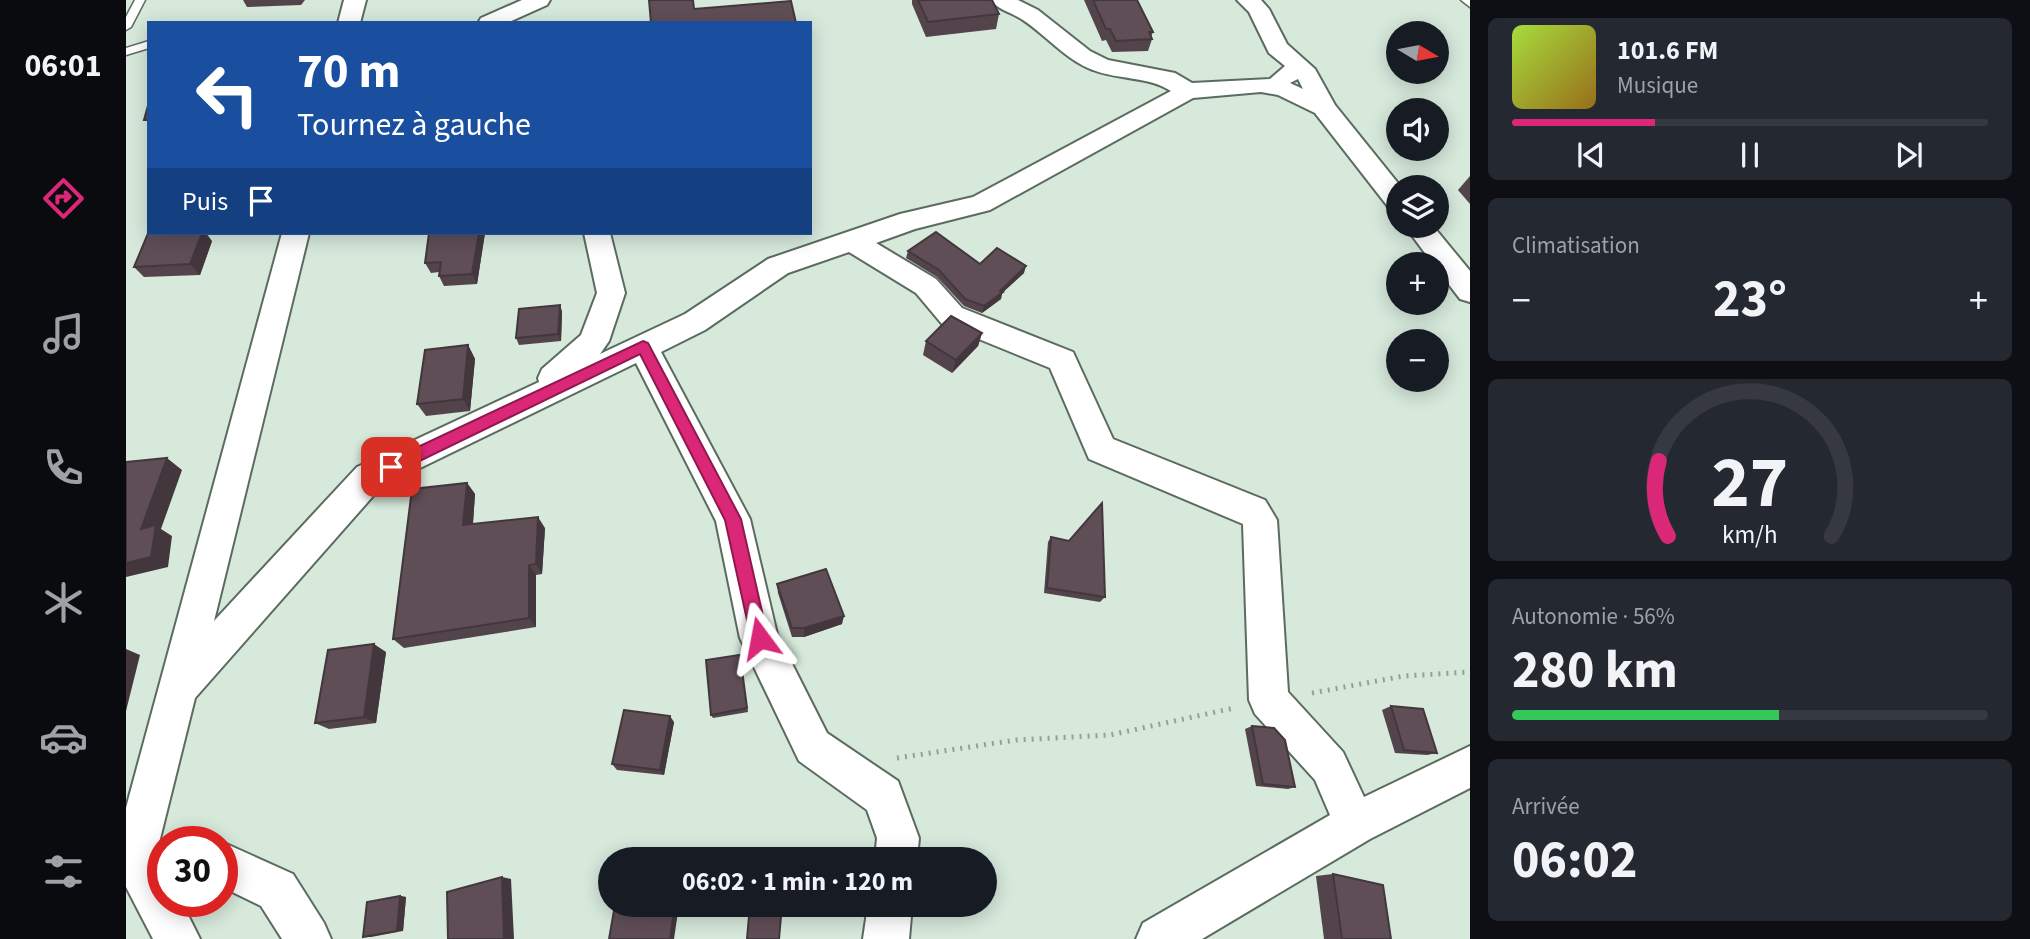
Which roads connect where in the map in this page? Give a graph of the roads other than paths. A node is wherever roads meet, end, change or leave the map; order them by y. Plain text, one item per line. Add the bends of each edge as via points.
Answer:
1 (140, 0) edge
2 (355, 0) edge
3 (539, 0) edge
4 (1002, 0) edge
5 (1248, 0) edge
6 (1465, 0) edge
7 (1470, 4) edge
8 (350, 21) edge
9 (493, 21) edge
10 (126, 27) edge
11 (147, 45) edge
12 (126, 52) edge
13 (1300, 67) junction
14 (1261, 85) junction
15 (1188, 91) junction
16 (1324, 108) junction
17 (1386, 187) edge
18 (294, 235) edge
19 (597, 235) edge
20 (1428, 238) edge
21 (851, 240) junction
22 (1470, 291) edge
23 (643, 346) junction
24 (525, 403) junction
25 (177, 689) junction
26 (1470, 766) edge
27 (1355, 824) junction
28 (897, 847) edge
29 (141, 859) edge
30 (238, 872) edge
31 (889, 917) edge
32 (177, 939) edge
33 (309, 939) edge
34 (886, 939) edge
35 (1159, 939) edge

1 - 10 lane
2 - 8 street
3 - 9 street
4 - 15 street via 1102,66 1167,78
5 - 13 street via 1258,9 1277,48
6 - 7 lane
11 - 12 lane
13 - 14 street via 1287,77
13 - 16 street
14 - 15 street
14 - 16 street via 1284,89
15 - 21 street via 981,204
16 - 17 street
18 - 25 street
19 - 24 street via 611,293 594,341
20 - 22 street
21 - 23 street via 778,266 695,322
21 - 27 street via 926,286 951,316 1062,360 1101,449 1253,510 1261,520 1269,700 1329,766
23 - 24 street
23 - 28 street via 733,519 760,638 813,747 883,796
24 - 25 street via 369,477
25 - 29 street
26 - 27 street
27 - 35 street
29 - 32 street
30 - 33 street via 276,890
31 - 34 street

